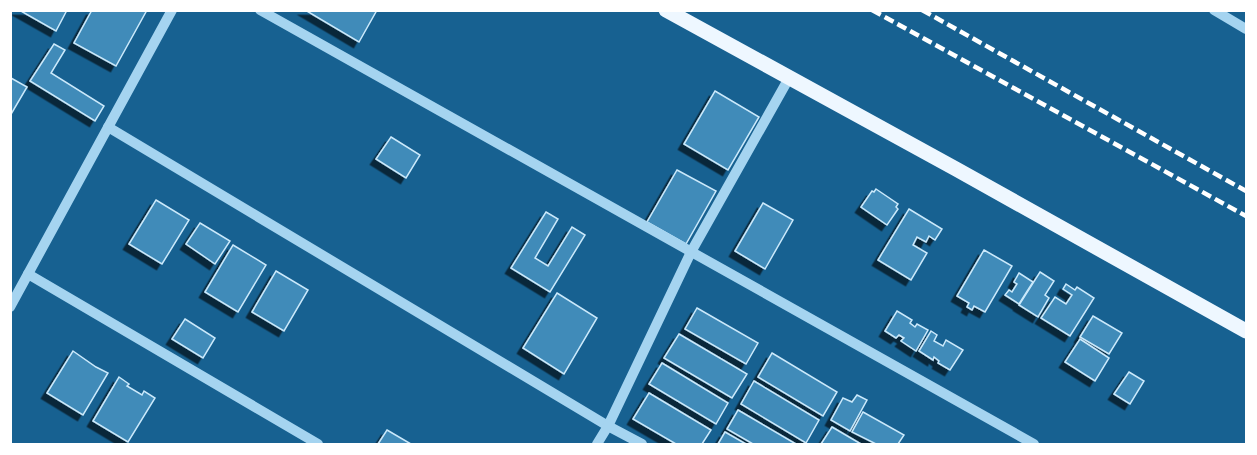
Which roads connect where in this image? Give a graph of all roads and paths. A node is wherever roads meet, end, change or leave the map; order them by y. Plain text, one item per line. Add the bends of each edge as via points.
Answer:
1 (172, 10) edge
2 (260, 10) edge
3 (666, 10) edge
4 (1214, 10) edge
5 (1246, 29) edge
6 (789, 78) junction
7 (108, 127) junction
8 (691, 252) junction
9 (28, 274) junction
10 (10, 307) edge
11 (1246, 331) edge
12 (608, 426) junction
13 (318, 444) edge
14 (597, 444) edge
15 (642, 444) edge
16 (1034, 444) edge

1 - 7 street
2 - 8 street
3 - 6 main road
4 - 5 street
6 - 8 street
6 - 11 main road
7 - 9 street
7 - 12 street
8 - 12 street
8 - 16 street
9 - 10 street
9 - 13 street
12 - 14 street
12 - 15 street

